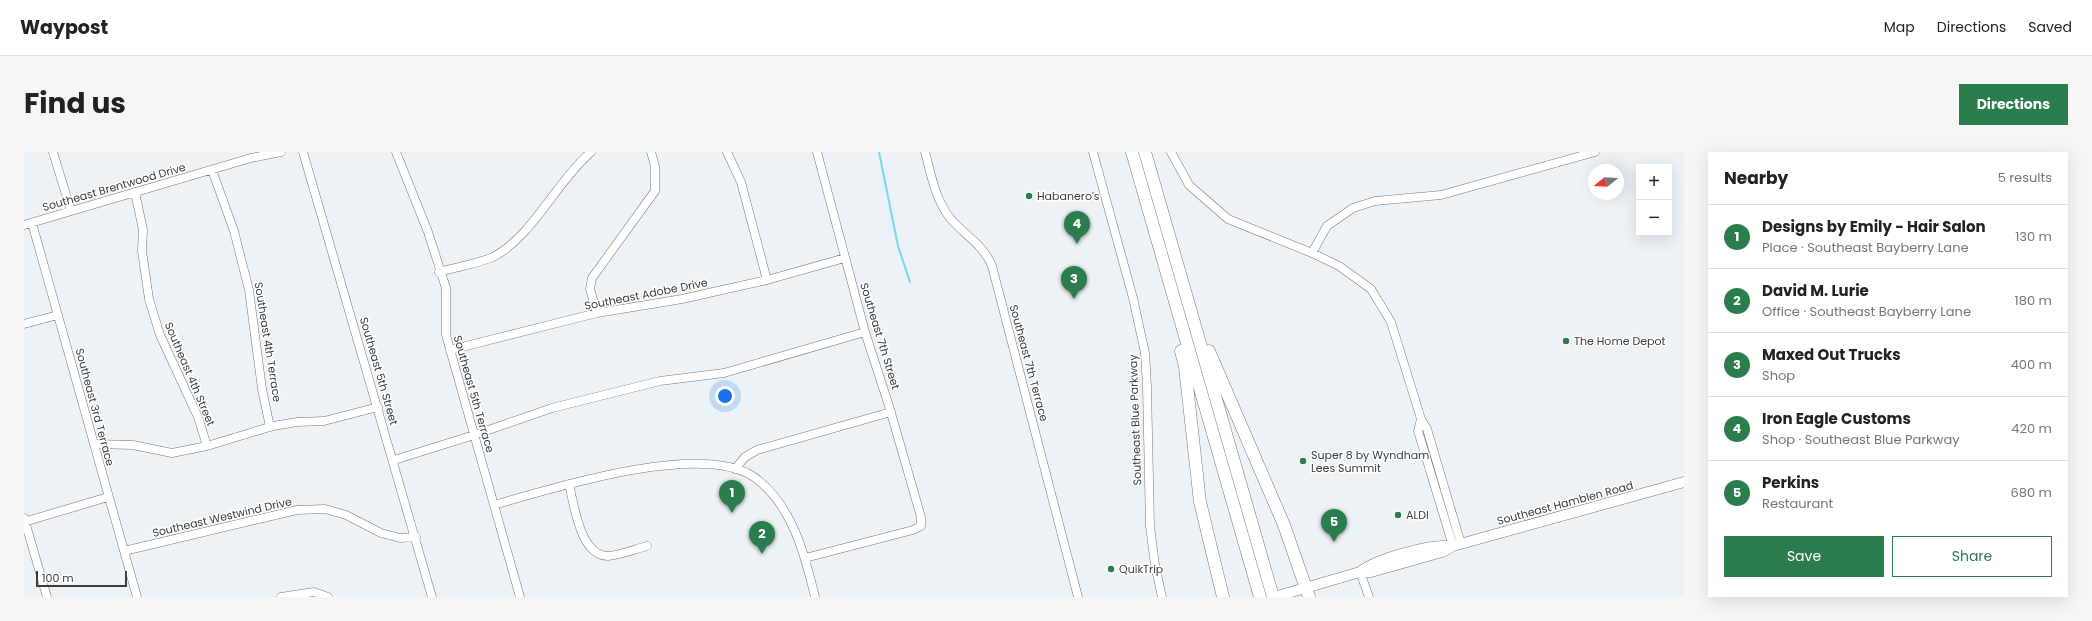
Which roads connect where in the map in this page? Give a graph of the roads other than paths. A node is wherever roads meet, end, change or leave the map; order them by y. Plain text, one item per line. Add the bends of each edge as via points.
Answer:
1 (53, 152) edge
2 (281, 152) edge
3 (304, 152) edge
4 (396, 152) edge
5 (591, 152) edge
6 (651, 152) edge
7 (727, 152) edge
8 (817, 152) edge
9 (925, 152) edge
10 (1093, 152) edge
11 (1132, 152) edge
12 (1145, 152) edge
13 (1171, 152) edge
14 (1595, 152) edge
15 (250, 155) edge
16 (212, 170) junction
17 (135, 192) junction
18 (71, 211) junction
19 (28, 224) edge
20 (1312, 253) junction
21 (846, 258) junction
22 (1175, 259) junction
23 (439, 272) junction
24 (767, 280) junction
25 (1170, 286) junction
26 (597, 313) junction
27 (58, 315) junction
28 (24, 324) edge
29 (865, 332) junction
30 (450, 350) junction
31 (378, 407) junction
32 (891, 412) junction
33 (270, 427) junction
34 (474, 435) junction
35 (94, 444) junction
36 (207, 446) junction
37 (394, 460) junction
38 (735, 469) junction
39 (1684, 482) edge
40 (569, 484) junction
41 (108, 496) junction
42 (494, 505) junction
43 (24, 521) edge
44 (416, 538) junction
45 (1457, 545) junction
46 (647, 546) dead end
47 (124, 551) junction
48 (805, 558) junction
49 (1360, 572) junction
50 (1219, 581) junction
51 (1308, 592) edge
52 (47, 597) edge
53 (137, 597) edge
54 (281, 597) edge
55 (328, 597) edge
56 (432, 597) edge
57 (520, 597) edge
58 (815, 597) edge
59 (1078, 597) edge
60 (1162, 597) edge
61 (1214, 597) edge
62 (1223, 597) edge
63 (1260, 597) edge
64 (1273, 597) edge
65 (1369, 597) edge

1 - 18 street
2 - 15 street, Southeast Brentwood Drive
3 - 31 street, Southeast 5th Street
4 - 23 street, Southeast 5th Terrace via 428,232
5 - 23 street via 577,165 524,232 507,247 492,257
6 - 26 street via 655,166 655,191 592,278 590,289
7 - 24 street via 741,182
8 - 21 street, Southeast 7th Street
9 - 59 street, Southeast 7th Terrace via 937,195 945,211 982,249 992,266
10 - 60 street, Southeast Blue Parkway via 1133,298 1145,353 1150,526
11 - 25 highway
12 - 22 highway
13 - 20 street via 1189,185 1228,219
14 - 20 street via 1442,196 1375,201 1353,208 1327,226
15 - 16 street, Southeast Brentwood Drive
16 - 17 street, Southeast Brentwood Drive
16 - 33 street, Southeast 4th Terrace via 234,231 249,290 262,389
17 - 18 street, Southeast Brentwood Drive
17 - 36 street, Southeast 4th Street via 143,230 142,251 149,299 160,335 195,411
18 - 19 street, Southeast Brentwood Drive
19 - 27 street, Southeast 3rd Terrace
20 - 45 street via 1339,266 1371,289 1391,322 1421,419 1418,431
21 - 24 street, Southeast Adobe Drive
21 - 29 street, Southeast 7th Street
22 - 51 highway via 1183,269 1212,359 1284,525
22 - 64 highway
23 - 30 street, Southeast 5th Terrace via 446,288 446,335
24 - 26 street, Southeast Adobe Drive via 682,299
25 - 50 highway via 1169,296 1185,367 1200,502
25 - 63 highway
26 - 30 street, Southeast Adobe Drive
27 - 28 street
27 - 35 street, Southeast 3rd Terrace
29 - 32 street, Southeast 7th Street
29 - 34 street via 724,373 660,381 552,408
30 - 34 street, Southeast 5th Terrace
31 - 33 street via 324,421
31 - 37 street, Southeast 5th Street
32 - 38 street via 757,450 745,457
32 - 48 street, Southeast 7th Street via 922,526
33 - 36 street
34 - 37 street
34 - 42 street, Southeast 5th Terrace
35 - 36 street via 133,445 172,452
35 - 41 street, Southeast 3rd Terrace
37 - 44 street, Southeast 5th Street
38 - 40 street via 694,463 678,464
38 - 48 street via 755,478 774,496 787,516
39 - 45 main road, Southeast Hamblen Road
40 - 42 street
40 - 46 street via 584,539 593,550 607,556
41 - 43 street
41 - 47 street, Southeast 3rd Terrace
42 - 57 street, Southeast 5th Terrace
43 - 52 street
44 - 47 street, Southeast Westwind Drive via 400,538 381,533 346,515 325,509 296,510
44 - 56 street, Southeast 5th Street
45 - 49 main road, Southeast Hamblen Road via 1427,557 1371,572
47 - 53 street, Southeast 3rd Terrace
48 - 58 street
49 - 51 main road, Southeast Hamblen Road
49 - 65 street
50 - 61 highway
50 - 62 highway
51 - 64 main road, Southeast Hamblen Road
54 - 55 street via 314,592

